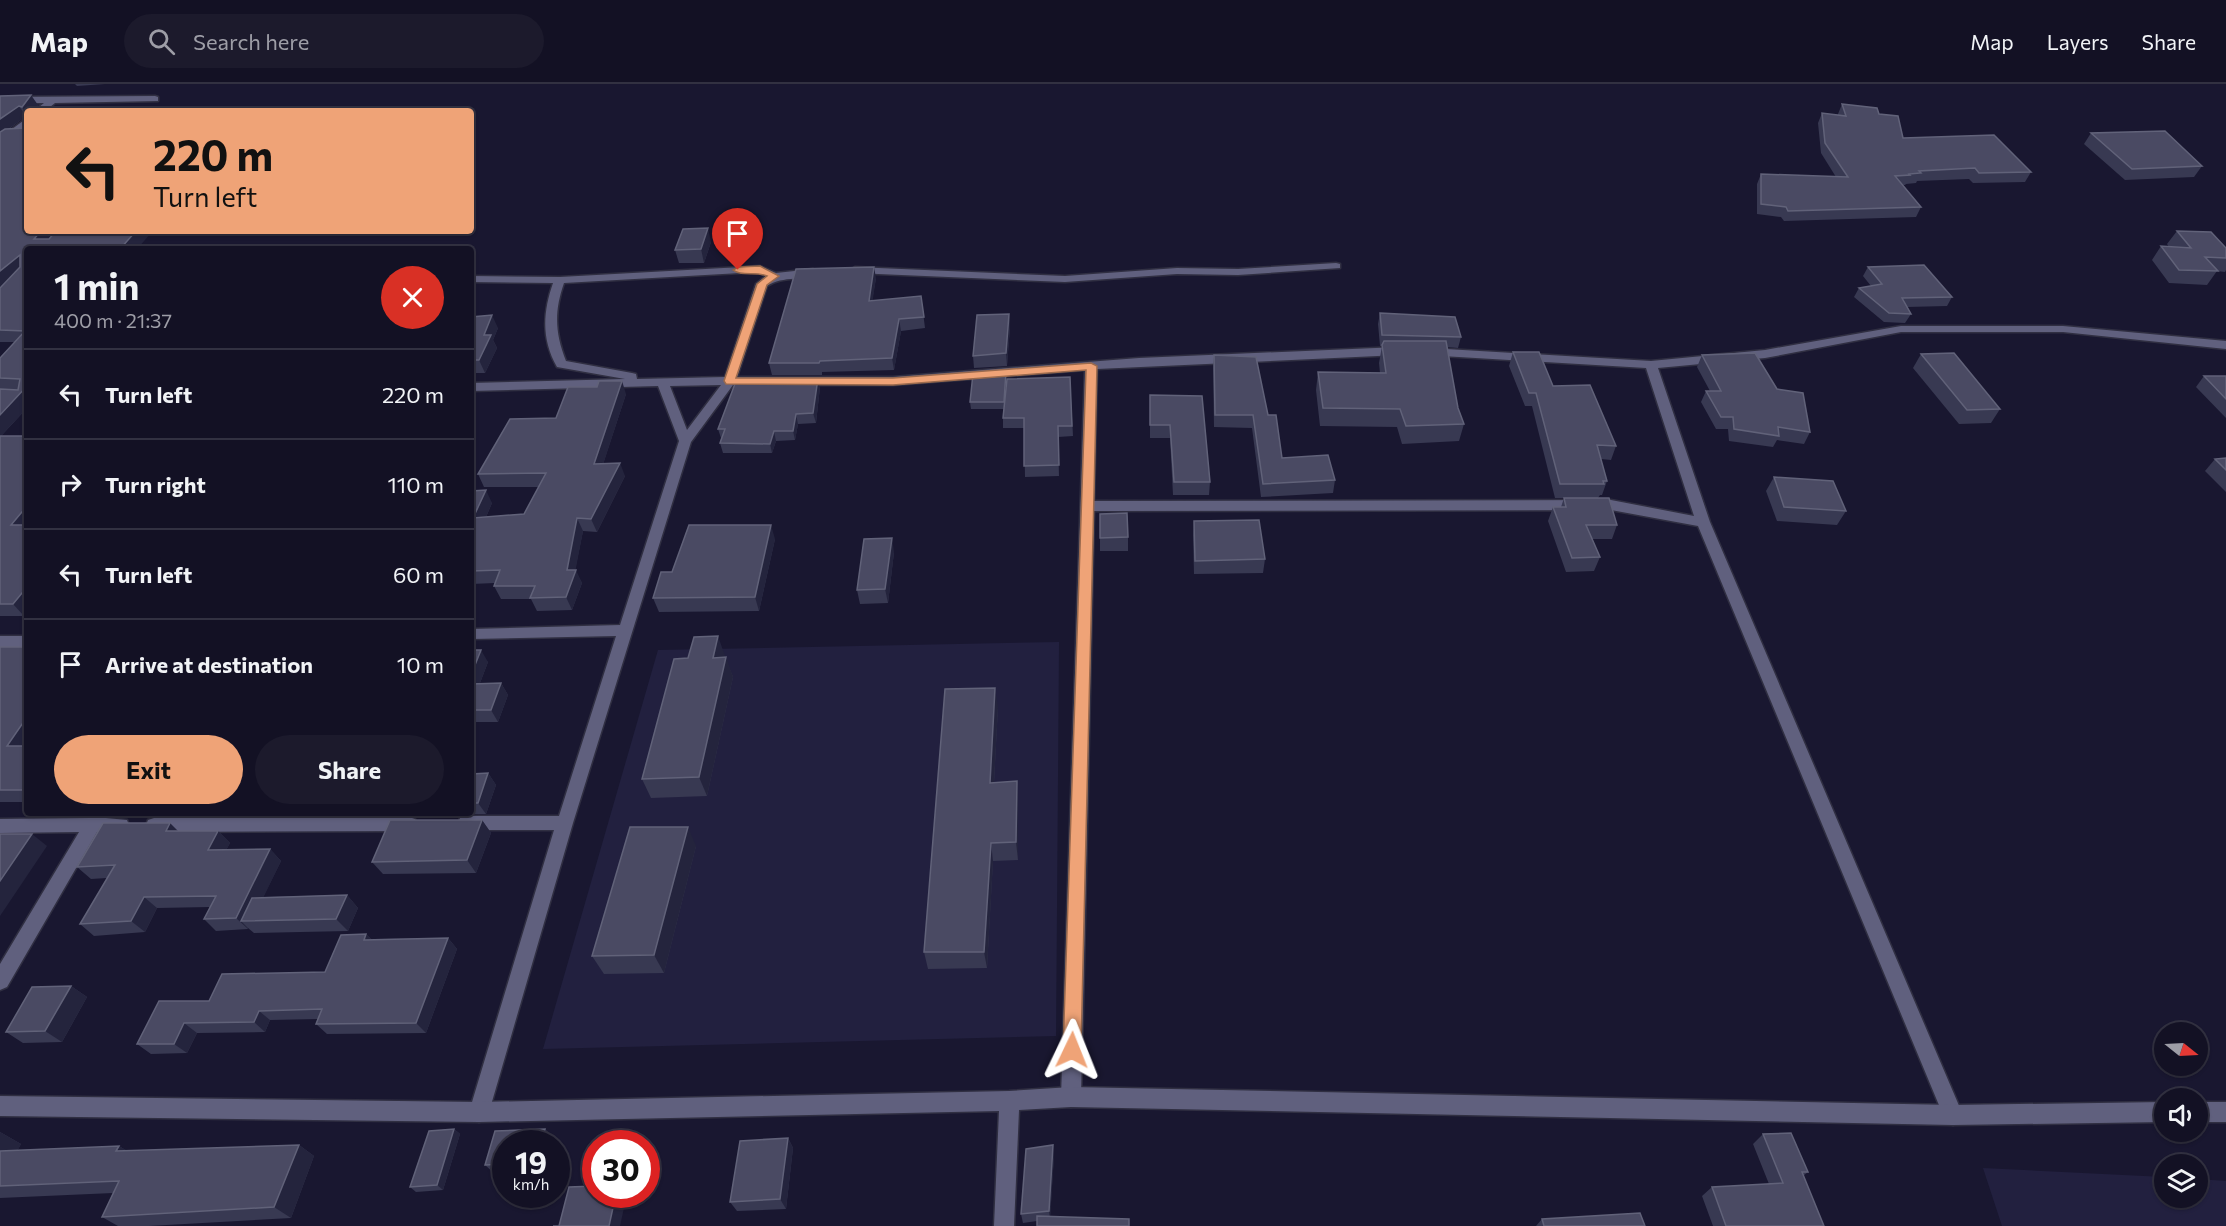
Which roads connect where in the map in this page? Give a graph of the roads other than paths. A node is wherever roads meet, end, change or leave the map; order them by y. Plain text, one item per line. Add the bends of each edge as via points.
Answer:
1 (155, 99) dead end
2 (0, 100) edge
3 (53, 100) junction
4 (43, 108) edge
5 (24, 123) edge
6 (0, 142) edge
7 (1336, 266) dead end
8 (774, 276) junction
9 (474, 279) edge
10 (560, 280) junction
11 (2226, 345) edge
12 (1651, 365) junction
13 (1091, 366) junction
14 (730, 381) junction
15 (663, 383) junction
16 (474, 387) edge
17 (685, 441) junction
18 (1087, 506) junction
19 (1703, 522) junction
20 (627, 630) junction
21 (474, 634) edge
22 (0, 642) edge
23 (24, 642) edge
24 (97, 819) edge
25 (565, 823) junction
26 (423, 824) edge
27 (447, 824) edge
28 (0, 826) edge
29 (0, 981) edge
30 (1071, 1098) junction
31 (1009, 1101) junction
32 (0, 1106) edge
33 (479, 1112) junction
34 (2154, 1112) edge
35 (2208, 1112) edge
36 (2226, 1112) edge
37 (1953, 1115) junction
38 (1004, 1226) edge

1 - 3 street
2 - 3 street
3 - 4 street
5 - 6 street
7 - 8 street via 1065,279 911,270
8 - 10 street via 760,269
8 - 14 street via 762,284
9 - 10 street
10 - 15 street via 549,307 552,341 561,364
11 - 12 street via 2063,329 1901,329 1765,354
12 - 13 street via 1413,351
12 - 19 street
13 - 14 street via 893,381
13 - 18 street
14 - 15 street
14 - 17 street
15 - 16 street
15 - 17 street
17 - 20 street
18 - 19 street via 1611,505
18 - 30 street
19 - 37 street
20 - 21 street
20 - 25 street
22 - 23 street
24 - 26 street
24 - 28 street
24 - 29 street
25 - 27 street
25 - 33 street
30 - 31 street
30 - 37 street
31 - 33 street
31 - 38 street
32 - 33 street
34 - 37 street
35 - 36 street

